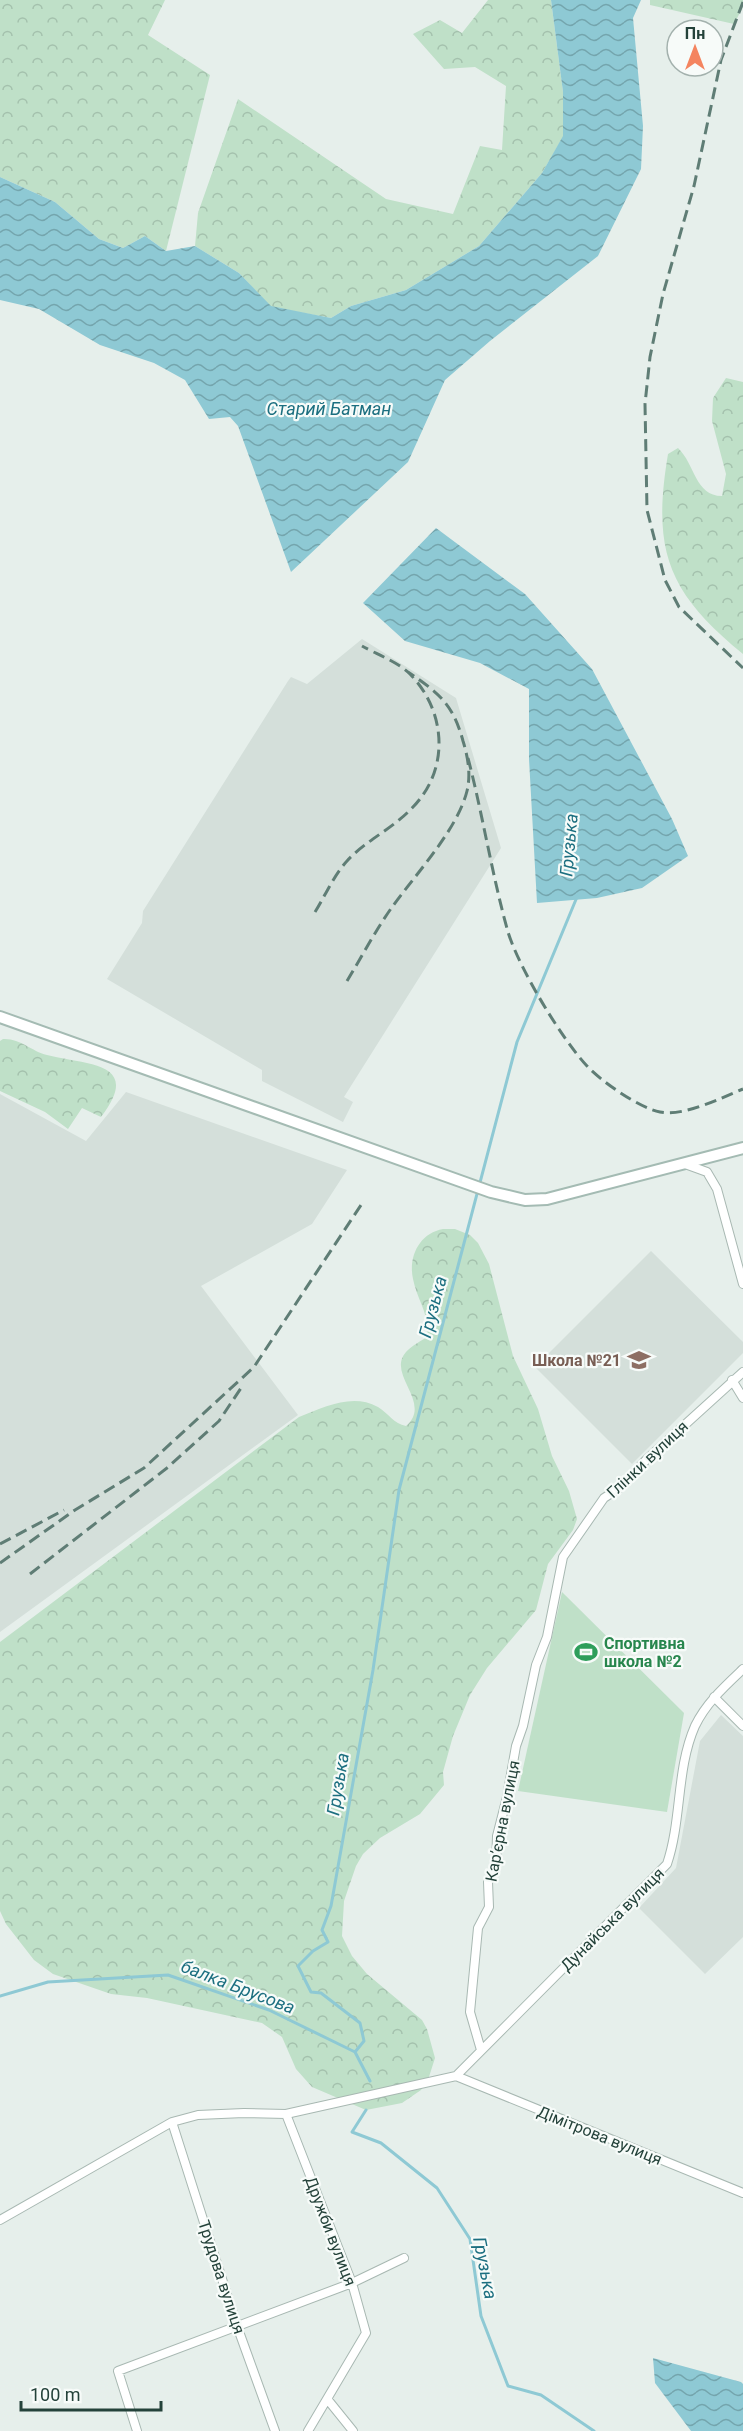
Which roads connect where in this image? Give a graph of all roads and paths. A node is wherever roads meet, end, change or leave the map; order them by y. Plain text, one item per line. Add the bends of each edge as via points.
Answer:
1 (0, 1017) edge
2 (743, 1148) edge
3 (686, 1164) junction
4 (743, 1284) edge
5 (743, 1372) edge
6 (732, 1380) junction
7 (743, 1398) edge
8 (563, 1557) joint
9 (743, 1669) edge
10 (714, 1696) junction
11 (743, 1726) edge
12 (481, 2050) junction
13 (456, 2076) junction
14 (286, 2114) junction
15 (172, 2122) junction
16 (743, 2193) edge
17 (0, 2220) edge
18 (404, 2258) dead end
19 (352, 2283) junction
20 (237, 2326) junction
21 (328, 2400) junction
22 (137, 2431) edge
23 (275, 2431) edge
24 (308, 2431) edge
25 (353, 2431) edge

1 - 3 street via 491,1192 525,1200 558,1197
2 - 3 street
3 - 4 street via 707,1172 717,1189
5 - 6 street, Глінки вулиця
6 - 7 street
6 - 8 street, Глінки вулиця via 621,1487 604,1498
8 - 12 street, Кар’єрна вулиця via 547,1637 516,1746 497,1836 496,1867 488,1882 489,1907 478,1928 470,2012
9 - 10 street, Дунайська вулиця
10 - 11 street
10 - 12 street, Дунайська вулиця via 696,1724 690,1742 674,1845 667,1864
12 - 13 street, Дунайська вулиця
13 - 14 street
13 - 16 street, Дімітрова вулиця
14 - 15 street via 198,2115
14 - 19 street, Дружби вулиця
15 - 17 street
15 - 20 street, Трудова вулиця
18 - 19 street
19 - 20 street
19 - 21 street, Дружби вулиця via 366,2333
20 - 22 street via 118,2371
20 - 23 street, Трудова вулиця
21 - 24 street
21 - 25 street

